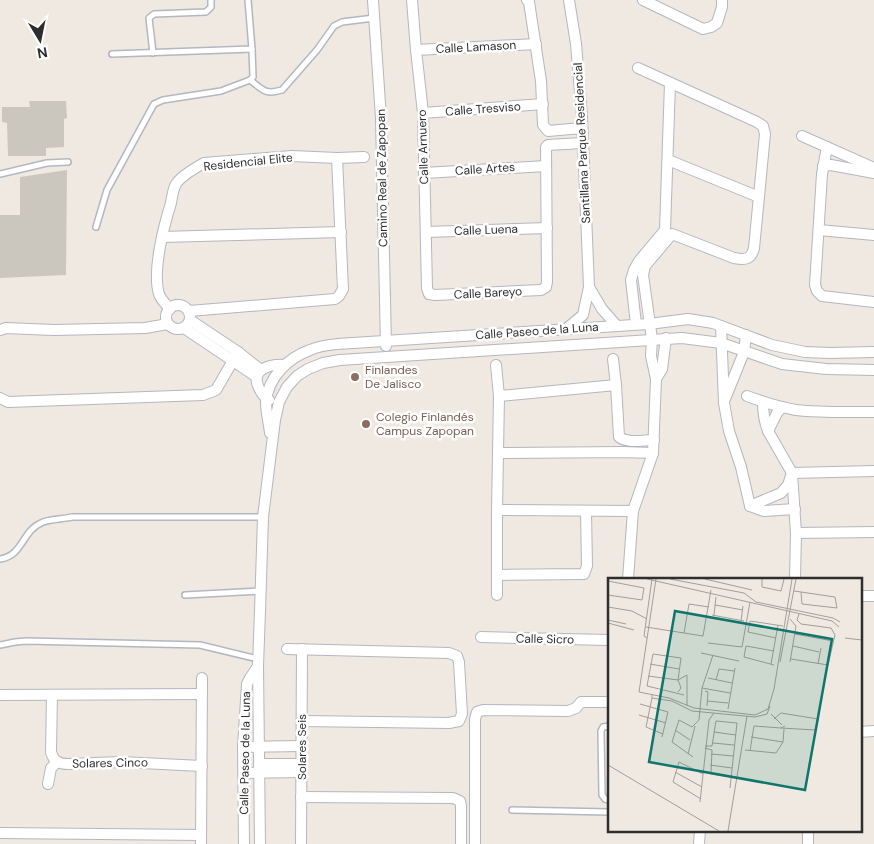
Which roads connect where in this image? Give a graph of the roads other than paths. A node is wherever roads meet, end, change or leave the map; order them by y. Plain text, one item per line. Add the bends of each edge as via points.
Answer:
1 (211, 0) edge
2 (248, 0) edge
3 (373, 0) edge
4 (412, 0) edge
5 (527, 0) edge
6 (569, 0) edge
7 (643, 0) edge
8 (722, 0) edge
9 (374, 18) junction
10 (536, 44) junction
11 (252, 50) junction
12 (416, 50) junction
13 (153, 53) junction
14 (112, 54) dead end
15 (638, 68) dead end
16 (250, 80) junction
17 (670, 83) junction
18 (543, 104) junction
19 (422, 113) junction
20 (582, 128) junction
21 (802, 136) dead end
22 (582, 143) junction
23 (827, 147) junction
24 (364, 157) dead end
25 (337, 158) junction
26 (668, 160) junction
27 (68, 162) dead end
28 (546, 166) junction
29 (823, 166) junction
30 (874, 168) edge
31 (424, 173) junction
32 (874, 173) edge
33 (0, 174) edge
34 (759, 197) junction
35 (96, 227) dead end
36 (547, 228) junction
37 (819, 230) junction
38 (341, 232) junction
39 (426, 232) junction
40 (874, 235) edge
41 (162, 237) junction
42 (589, 287) junction
43 (429, 294) joint
44 (874, 302) edge
45 (170, 309) junction
46 (188, 320) junction
47 (168, 324) junction
48 (636, 324) junction
49 (648, 324) junction
50 (617, 326) junction
51 (721, 326) junction
52 (566, 329) junction
53 (0, 330) edge
54 (495, 334) junction
55 (746, 335) junction
56 (666, 338) junction
57 (652, 339) junction
58 (386, 341) junction
59 (721, 343) junction
60 (496, 350) junction
61 (744, 352) junction
62 (874, 352) edge
63 (235, 357) junction
64 (386, 357) junction
65 (613, 359) dead end
66 (285, 365) junction
67 (496, 365) dead end
68 (874, 370) edge
69 (259, 374) junction
70 (656, 378) junction
71 (616, 385) junction
72 (499, 396) junction
73 (747, 396) dead end
74 (0, 398) edge
75 (266, 399) junction
76 (279, 402) junction
77 (764, 402) junction
78 (724, 403) junction
79 (782, 407) junction
80 (874, 412) edge
81 (768, 431) junction
82 (654, 440) junction
83 (272, 443) junction
84 (498, 453) junction
85 (653, 453) junction
86 (874, 471) edge
87 (792, 473) junction
88 (750, 506) junction
89 (496, 510) junction
90 (795, 510) junction
91 (586, 511) junction
92 (633, 511) junction
93 (263, 517) junction
94 (874, 532) edge
95 (796, 533) junction
96 (0, 558) edge
97 (497, 575) junction
98 (628, 578) edge
99 (795, 578) edge
100 (260, 591) junction
101 (185, 595) dead end
102 (497, 595) dead end
103 (481, 637) dead end
104 (608, 640) edge
105 (0, 645) edge
106 (287, 649) dead end
107 (302, 649) junction
108 (259, 663) junction
109 (202, 678) dead end
110 (52, 694) junction
111 (202, 694) junction
112 (0, 696) edge
113 (608, 702) edge
114 (302, 721) junction
115 (608, 726) edge
116 (244, 747) junction
117 (302, 749) junction
118 (260, 750) junction
119 (57, 762) junction
120 (202, 766) junction
121 (302, 768) junction
122 (260, 769) junction
123 (244, 772) junction
124 (48, 784) dead end
125 (302, 797) junction
126 (608, 800) edge
127 (512, 810) dead end
128 (608, 812) edge
129 (0, 833) edge
130 (202, 839) edge
131 (244, 844) edge
132 (260, 844) edge
133 (301, 844) edge
134 (461, 844) edge
135 (475, 844) edge

1 - 13 lane via 212,7 206,12 154,14 149,18
2 - 11 lane
3 - 9 street, Camino Real de Zapopan
4 - 12 street, Calle Arnuero
5 - 10 street
6 - 20 street, Santillana Parque Residencial via 576,44
7 - 8 street via 703,29 717,23
9 - 16 lane via 334,26 282,90 267,93
9 - 58 street, Camino Real de Zapopan via 381,118
10 - 12 street, Calle Lamason
10 - 18 street
11 - 13 lane
11 - 16 lane via 253,77
12 - 19 street, Calle Arnuero
13 - 14 lane
15 - 17 street
16 - 35 lane via 221,92 154,104 107,190
17 - 26 street
17 - 34 street via 763,126
18 - 19 street, Calle Tresviso
18 - 20 street via 543,125 548,131
19 - 31 street, Calle Arnuero
20 - 22 street, Santillana Parque Residencial
21 - 23 street
22 - 28 street via 548,145 545,150
22 - 42 street, Santillana Parque Residencial
23 - 29 street
23 - 30 street
24 - 25 street, Residencial Elite
25 - 38 street
25 - 41 street, Residencial Elite via 292,156 204,163 176,184
26 - 34 street
26 - 48 street via 665,230 639,261 631,280
27 - 33 lane via 47,163
28 - 31 street, Calle Artes
28 - 36 street
29 - 32 street
29 - 37 street
31 - 39 street, Calle Arnuero
34 - 49 street via 754,248 749,258 734,258 672,234 645,266
36 - 39 street, Calle Luena
36 - 43 street, Calle Bareyo via 546,288
37 - 40 street
37 - 44 street via 817,292 822,296
38 - 41 street
38 - 46 street via 343,289 335,299
39 - 43 street, Calle Arnuero
41 - 45 street, Residencial Elite via 158,287
42 - 50 street via 602,310
42 - 52 street via 583,315
45 - 46 street via 182,306
45 - 47 street
46 - 47 street via 176,329
46 - 63 street
47 - 53 street via 145,328
48 - 49 street, Calle Paseo de la Luna
48 - 50 street, Calle Paseo de la Luna
49 - 51 street, Calle Paseo de la Luna via 688,319
49 - 57 street
50 - 52 street, Calle Paseo de la Luna
51 - 55 street, Calle Paseo de la Luna
51 - 59 street
52 - 54 street, Calle Paseo de la Luna
54 - 58 street, Calle Paseo de la Luna
54 - 60 street
55 - 61 street
55 - 62 street, Calle Paseo de la Luna via 772,345 806,352
56 - 57 street, Calle Paseo de la Luna
56 - 59 street, Calle Paseo de la Luna
56 - 70 street via 662,369
57 - 60 street, Calle Paseo de la Luna
57 - 70 street
58 - 64 street, Camino Real de Zapopan
58 - 66 street, Calle Paseo de la Luna via 323,346 309,350
59 - 61 street, Calle Paseo de la Luna
59 - 78 street
60 - 64 street, Calle Paseo de la Luna
61 - 68 street, Calle Paseo de la Luna via 782,364
61 - 78 street
63 - 69 street
63 - 74 street via 216,390 203,395 8,402
64 - 76 street, Calle Paseo de la Luna via 340,360 308,368 287,387
65 - 71 street
66 - 69 street via 271,366
66 - 75 street, Calle Paseo de la Luna via 271,383
67 - 72 street
69 - 75 street via 257,385
70 - 82 street
71 - 72 street
71 - 82 street via 619,437 628,441
72 - 84 street
73 - 77 street
75 - 76 street
75 - 83 street, Calle Paseo de la Luna
76 - 83 street, Calle Paseo de la Luna
77 - 79 street
77 - 81 street
78 - 88 street
79 - 80 street via 823,412
79 - 81 street
81 - 87 street
82 - 85 street
83 - 93 street, Calle Paseo de la Luna
84 - 85 street
84 - 89 street
85 - 92 street
86 - 87 street
87 - 88 street via 781,493
87 - 90 street
88 - 90 street via 764,511
89 - 91 street
89 - 97 street
90 - 95 street
91 - 92 street
91 - 97 street via 587,566 584,574
92 - 98 street
93 - 96 lane via 72,517 41,522 30,531 18,549 7,558
93 - 100 street, Calle Paseo de la Luna
94 - 95 street
95 - 99 street
97 - 102 street
100 - 101 lane
100 - 108 street, Calle Paseo de la Luna
103 - 104 street, Calle Sicro
105 - 108 lane via 26,641 200,645
106 - 107 street
107 - 114 street, Solares Seis
107 - 114 street via 449,653 457,656 462,714 459,721 449,723
108 - 116 street, Calle Paseo de la Luna via 247,684
108 - 118 street, Calle Paseo de la Luna
109 - 111 street
110 - 111 street
110 - 112 street
110 - 119 street, Solares Cinco via 51,752
111 - 120 street
113 - 135 street via 581,702 568,711 477,712
114 - 117 street, Solares Seis
115 - 126 lane via 603,726 600,731 602,794
116 - 118 street
116 - 123 street, Calle Paseo de la Luna
117 - 118 street
117 - 121 street, Solares Seis
118 - 122 street, Calle Paseo de la Luna
119 - 120 street, Solares Cinco
119 - 124 street via 51,768
120 - 130 street
121 - 122 street
121 - 125 street, Solares Seis
122 - 123 street
122 - 132 street, Calle Paseo de la Luna
123 - 131 street, Calle Paseo de la Luna
125 - 133 street, Solares Seis
125 - 134 street via 453,798 460,801 461,806
127 - 128 lane
129 - 130 street

